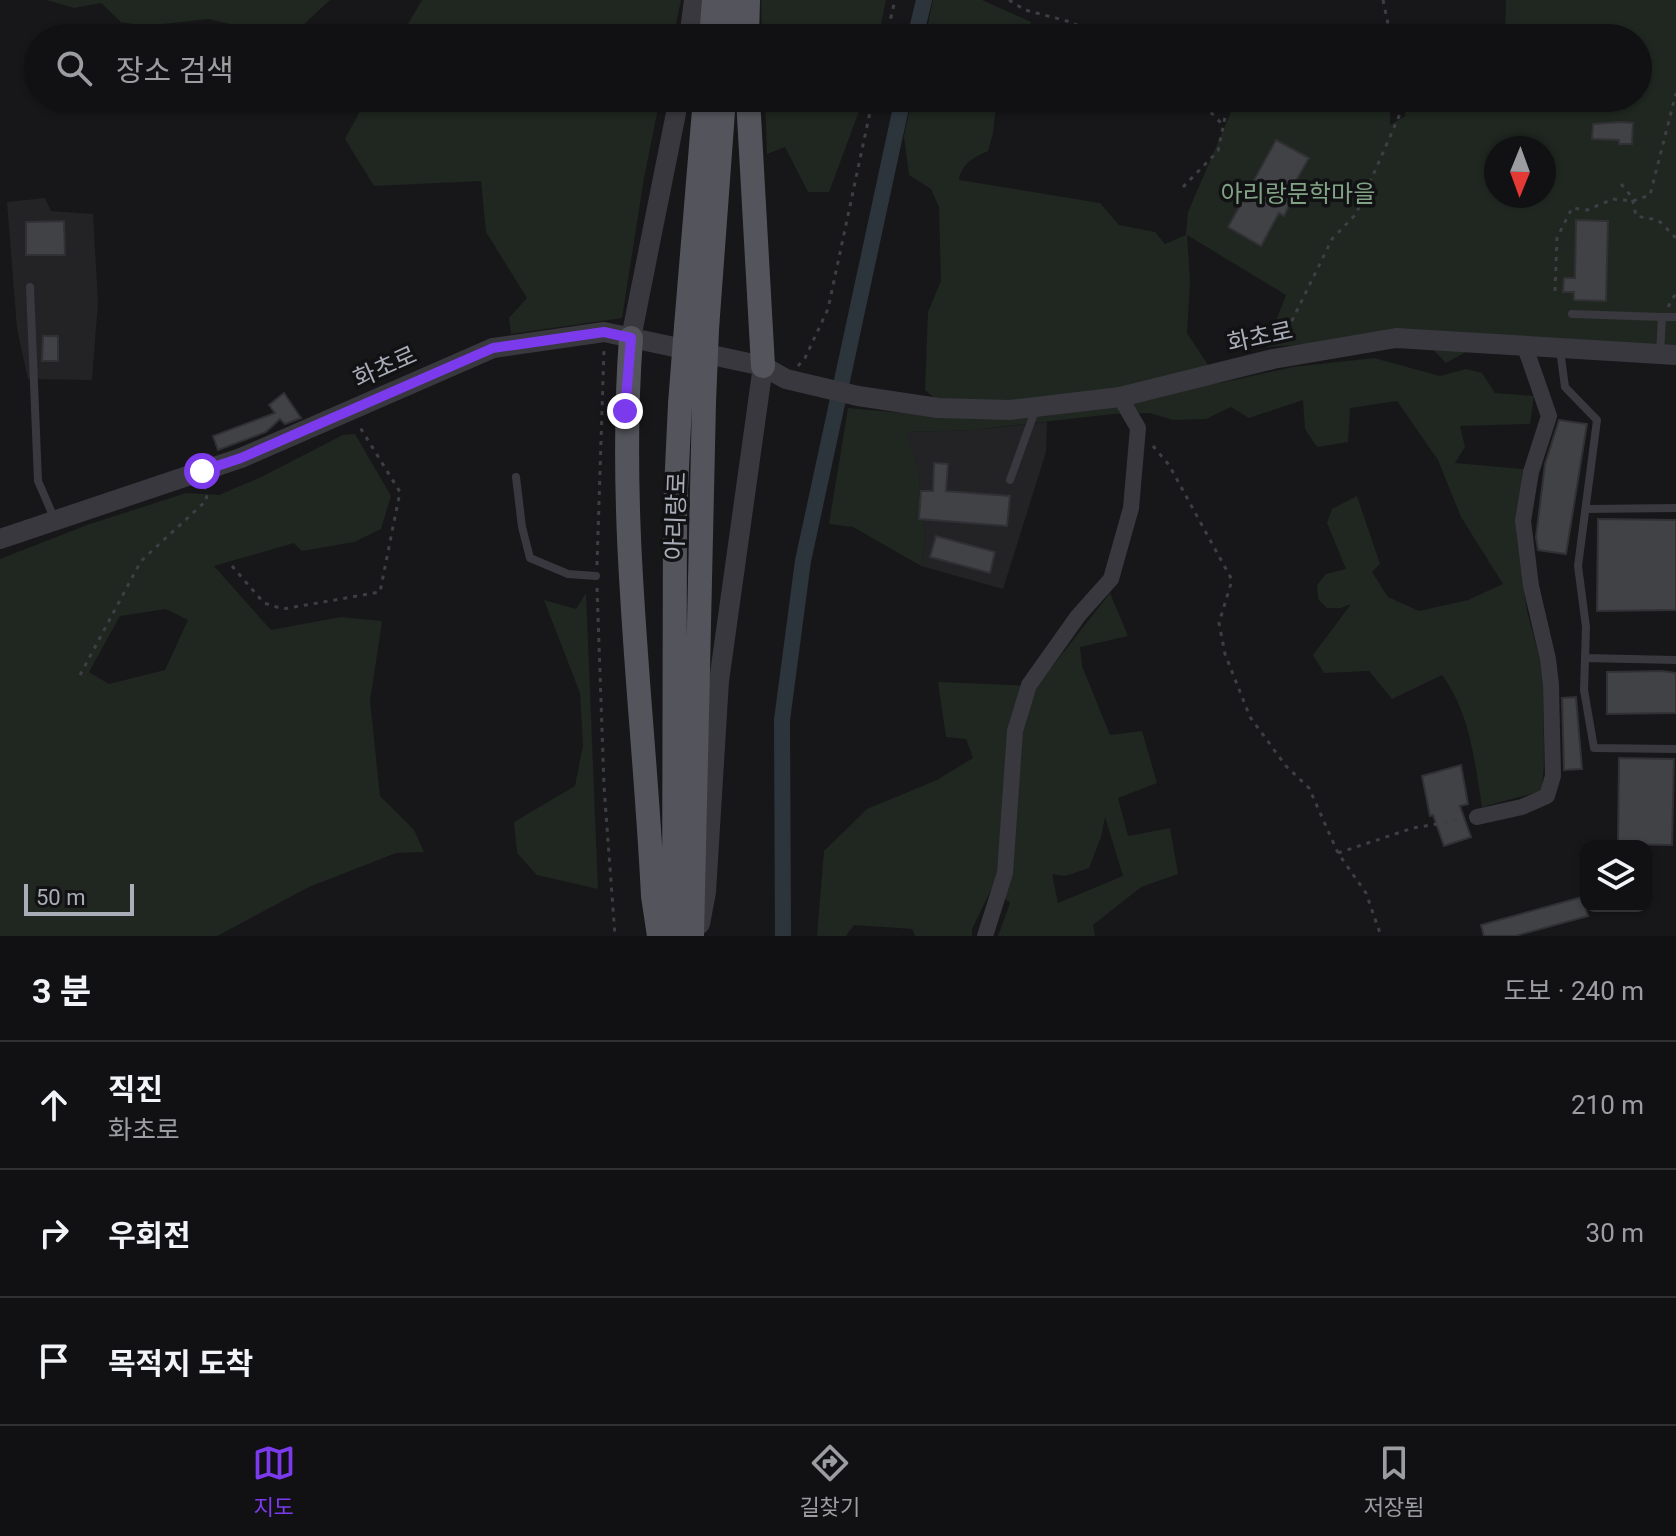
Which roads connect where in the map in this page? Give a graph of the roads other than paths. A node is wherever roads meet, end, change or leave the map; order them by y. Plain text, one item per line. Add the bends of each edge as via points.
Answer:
1 (694, 0) edge
2 (714, 0) edge
3 (732, 0) edge
4 (748, 0) edge
5 (691, 24) edge
6 (712, 24) edge
7 (730, 24) edge
8 (747, 24) edge
9 (676, 112) edge
10 (704, 112) edge
11 (722, 112) edge
12 (749, 112) edge
13 (30, 287) dead end
14 (1572, 314) dead end
15 (1662, 317) junction
16 (1676, 317) edge
17 (696, 328) junction
18 (631, 338) junction
19 (1525, 347) junction
20 (1560, 349) junction
21 (1668, 355) edge
22 (763, 366) junction
23 (1120, 397) junction
24 (692, 403) junction
25 (1036, 407) junction
26 (516, 477) dead end
27 (1010, 480) dead end
28 (1676, 508) edge
29 (1586, 509) junction
30 (56, 520) junction
31 (0, 539) edge
32 (596, 576) road end
33 (1585, 658) junction
34 (1676, 660) edge
35 (1676, 749) edge
36 (1477, 817) road end
37 (659, 936) edge
38 (674, 936) edge
39 (695, 936) edge
40 (985, 936) edge

1 - 5 street
2 - 6 main road
3 - 7 main road
4 - 8 main road
9 - 18 street
10 - 17 main road, 아리랑로
11 - 17 main road, 아리랑로
12 - 22 main road
13 - 30 lane via 38,481
14 - 15 lane
15 - 16 lane
15 - 21 lane
17 - 24 main road, 아리랑로, bridge
18 - 22 street, 화초로
18 - 30 street, 화초로 via 604,332 493,348 241,458
18 - 37 main road via 625,411 628,533
19 - 20 street, 화초로
19 - 23 street, 화초로 via 1396,338 1273,359
19 - 36 street via 1549,416 1531,472 1523,521 1550,672 1553,776 1547,796
20 - 21 street, 화초로
20 - 29 lane via 1565,387 1597,420
22 - 25 street, 화초로 via 794,380 858,396 938,408
22 - 39 street via 719,681 706,892
23 - 25 street, 화초로
23 - 40 street via 1138,428 1131,508 1111,579 1029,685 1015,731 1005,873
24 - 38 main road, 아리랑로 via 674,558
24 - 39 main road, 아리랑로
25 - 27 lane
26 - 32 lane via 530,558 568,574
28 - 29 lane
29 - 33 lane via 1578,566
30 - 31 street, 화초로
33 - 34 lane
33 - 35 lane via 1584,690 1594,748

